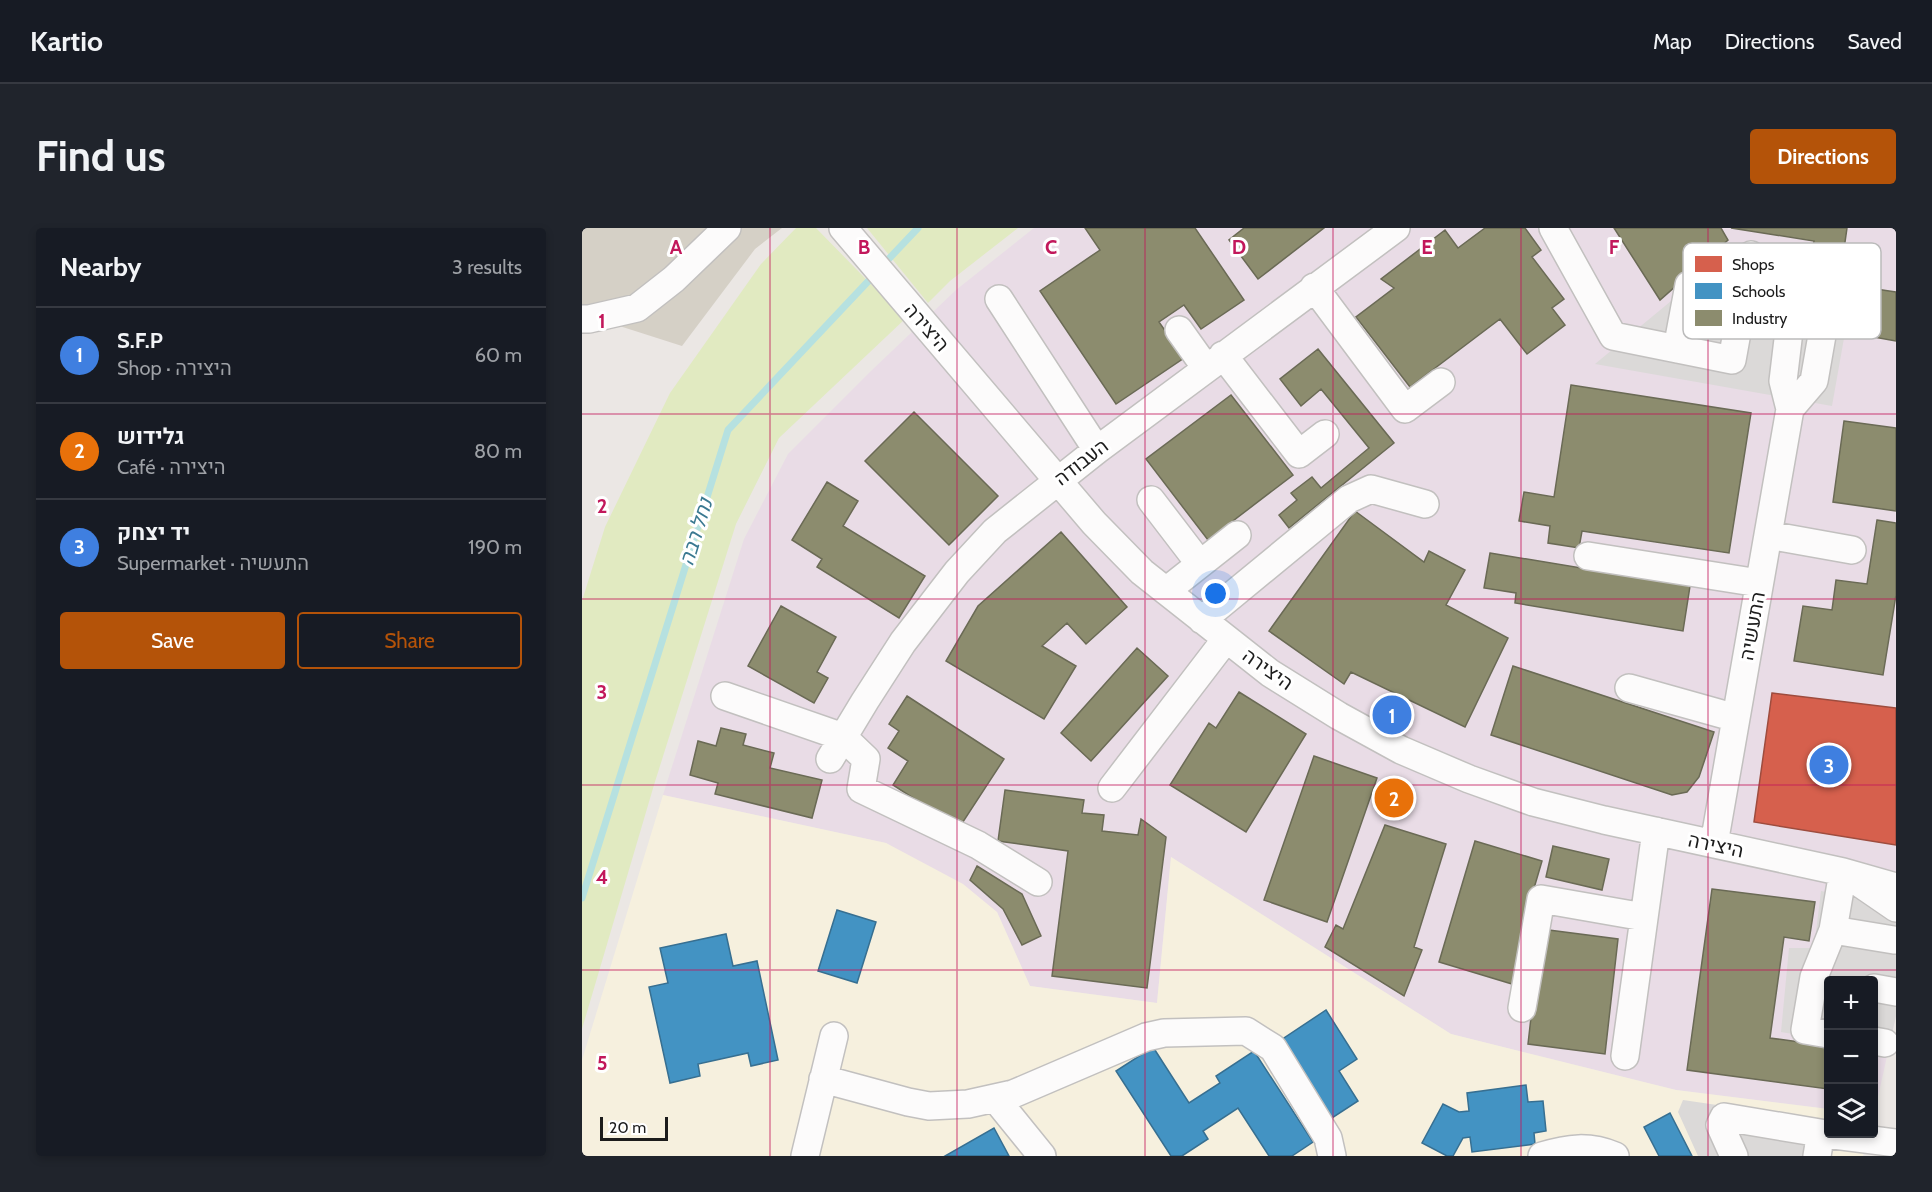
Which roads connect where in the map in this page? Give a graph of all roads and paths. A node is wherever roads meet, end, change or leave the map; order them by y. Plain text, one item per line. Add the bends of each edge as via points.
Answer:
1 (727, 228) edge
2 (843, 228) edge
3 (1396, 228) edge
4 (1553, 228) edge
5 (1314, 287) junction
6 (999, 299) dead end
7 (1683, 317) edge
8 (582, 319) edge
9 (1179, 330) dead end
10 (1736, 339) edge
11 (1788, 339) edge
12 (1821, 339) edge
13 (1677, 349) junction
14 (1215, 361) junction
15 (1441, 382) dead end
16 (1790, 409) junction
17 (1325, 434) dead end
18 (1097, 450) junction
19 (1058, 480) junction
20 (1151, 500) dead end
21 (1425, 504) dead end
22 (1237, 535) dead end
23 (1768, 535) junction
24 (1852, 550) dead end
25 (1588, 556) dead end
26 (1200, 564) junction
27 (1760, 584) junction
28 (1166, 591) junction
29 (1202, 620) junction
30 (1226, 639) junction
31 (1629, 688) dead end
32 (725, 696) dead end
33 (1736, 718) junction
34 (836, 748) junction
35 (1112, 788) dead end
36 (1656, 831) junction
37 (1714, 844) junction
38 (1843, 872) junction
39 (1896, 873) edge
40 (1038, 882) dead end
41 (1896, 887) edge
42 (1896, 908) edge
43 (1644, 917) junction
44 (1833, 930) junction
45 (1894, 940) dead end
46 (1823, 979) edge
47 (1878, 989) edge
48 (1896, 992) edge
49 (1522, 1008) dead end
50 (1824, 1033) edge
51 (834, 1036) dead end
52 (1625, 1056) dead end
53 (823, 1079) junction
54 (995, 1098) junction
55 (1896, 1143) edge
56 (1821, 1145) edge
57 (805, 1156) edge
58 (1042, 1156) edge
59 (1332, 1156) edge
60 (1542, 1156) edge
61 (1615, 1156) edge
62 (1734, 1156) edge

1 - 8 street via 637,308
2 - 19 street, היצירה
3 - 5 street, העבודה
4 - 13 street via 1613,336
5 - 14 street, העבודה
5 - 15 street via 1405,409
6 - 18 street
7 - 13 street
9 - 14 street
10 - 13 street via 1732,360
11 - 16 street via 1783,381
12 - 16 street via 1814,381
14 - 17 street via 1299,454
14 - 18 street, העבודה
16 - 23 street, התעשיה
18 - 19 street, העבודה
19 - 28 street, היצירה via 1142,572
19 - 34 street, העבודה via 995,531 957,572 903,642
20 - 26 street
21 - 29 street via 1371,489 1350,500
22 - 26 street
23 - 24 street
23 - 27 street, התעשיה
25 - 27 street
26 - 28 street
27 - 33 street, התעשיה
28 - 29 street, היצירה
29 - 30 street, היצירה
30 - 35 street
30 - 36 street, היצירה via 1270,673 1401,750 1533,802
31 - 33 street
32 - 34 street
33 - 37 street, התעשיה
34 - 40 street via 866,759 861,789 978,844
36 - 37 street, היצירה
36 - 43 street
37 - 38 street, היצירה
38 - 39 street, היצירה
38 - 41 street, היצירה
38 - 42 street
38 - 44 street
43 - 49 street via 1541,899
43 - 52 street
44 - 45 street
44 - 46 street
46 - 50 street via 1805,1030
47 - 48 street
51 - 53 street
53 - 54 street via 929,1106
53 - 57 street
54 - 58 street
54 - 59 street via 1013,1094 1146,1037 1246,1031 1273,1048 1328,1138
55 - 56 street
56 - 62 street via 1724,1117 1720,1125
60 - 61 street via 1582,1147

